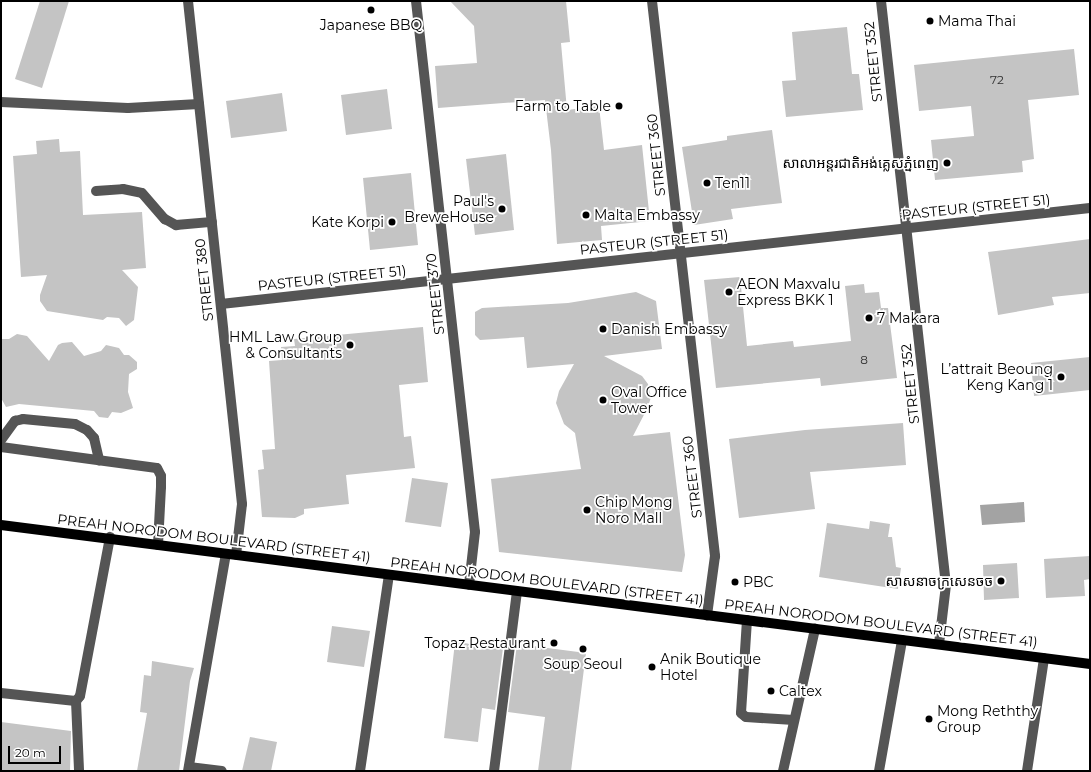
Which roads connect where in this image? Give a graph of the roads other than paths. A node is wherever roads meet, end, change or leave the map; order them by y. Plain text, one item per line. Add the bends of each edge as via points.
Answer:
1 (188, 1) edge
2 (416, 1) edge
3 (652, 1) edge
4 (881, 1) edge
5 (1, 102) edge
6 (199, 104) junction
7 (96, 191) dead end
8 (1090, 208) edge
9 (212, 222) junction
10 (906, 228) junction
11 (681, 254) junction
12 (447, 279) junction
13 (221, 304) junction
14 (1, 440) edge
15 (1, 447) edge
16 (99, 460) junction
17 (1, 525) edge
18 (110, 537) junction
19 (158, 545) junction
20 (231, 555) junction
21 (389, 575) junction
22 (469, 585) junction
23 (517, 591) junction
24 (707, 615) junction
25 (747, 620) junction
26 (815, 629) junction
27 (902, 640) junction
28 (939, 644) junction
29 (1044, 658) junction
30 (1090, 664) edge
31 (1, 693) edge
32 (76, 701) junction
33 (794, 720) junction
34 (189, 769) edge
35 (79, 771) edge
36 (222, 771) edge
37 (360, 771) edge
38 (494, 771) edge
39 (783, 771) edge
40 (878, 771) edge
41 (1027, 771) edge

1 - 6 street, STREET 380
2 - 12 street, STREET 370
3 - 11 street, STREET 360
4 - 10 street, STREET 352
5 - 6 street via 128,108
6 - 9 street, STREET 380
7 - 9 street via 123,189 142,193 165,219 176,224
8 - 10 street, PASTEUR (STREET 51)
9 - 13 street, STREET 380
10 - 11 street, PASTEUR (STREET 51)
10 - 28 street, STREET 352 via 946,585
11 - 12 street, PASTEUR (STREET 51)
11 - 24 street, STREET 360 via 716,556
12 - 13 street, PASTEUR (STREET 51)
12 - 22 street, STREET 370 via 475,532
13 - 20 street, STREET 380 via 242,504
14 - 16 street via 14,421 24,419 75,424 87,430 94,438
15 - 16 street
16 - 19 street via 157,468 161,476
17 - 18 main road, PREAH NORODOM BOULEVARD (STREET 41)
18 - 19 main road, PREAH NORODOM BOULEVARD (STREET 41)
18 - 32 street
19 - 20 main road, PREAH NORODOM BOULEVARD (STREET 41)
20 - 21 main road, PREAH NORODOM BOULEVARD (STREET 41)
20 - 34 street, STREET 380
21 - 22 main road, PREAH NORODOM BOULEVARD (STREET 41)
21 - 37 street
22 - 23 main road, PREAH NORODOM BOULEVARD (STREET 41)
23 - 24 main road, PREAH NORODOM BOULEVARD (STREET 41)
23 - 38 street
24 - 25 main road, PREAH NORODOM BOULEVARD (STREET 41)
25 - 26 main road, PREAH NORODOM BOULEVARD (STREET 41)
25 - 33 street via 741,713 746,717
26 - 27 main road, PREAH NORODOM BOULEVARD (STREET 41)
26 - 33 street
27 - 28 main road, PREAH NORODOM BOULEVARD (STREET 41)
27 - 40 street
28 - 29 main road, PREAH NORODOM BOULEVARD (STREET 41)
29 - 30 main road, PREAH NORODOM BOULEVARD (STREET 41)
29 - 41 street
31 - 32 street
32 - 35 street
33 - 39 street
34 - 36 street

